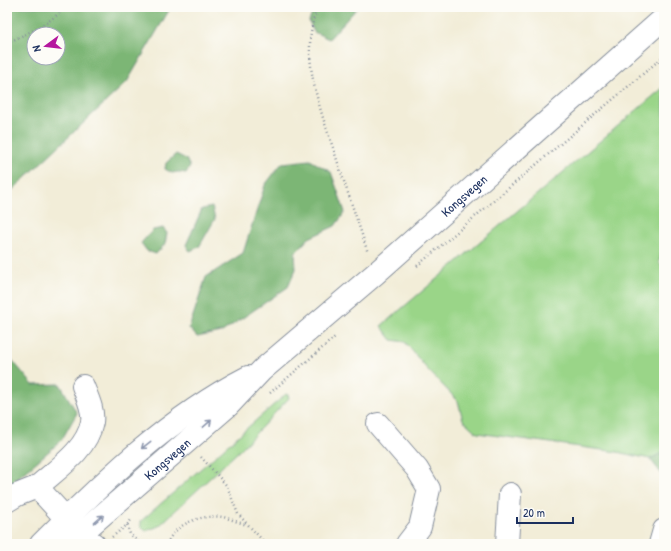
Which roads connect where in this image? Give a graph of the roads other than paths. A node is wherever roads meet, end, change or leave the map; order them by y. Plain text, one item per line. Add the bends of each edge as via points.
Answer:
1 (664, 18) edge
2 (262, 370) junction
3 (83, 386) dead end
4 (378, 424) dead end
5 (37, 487) junction
6 (510, 494) dead end
7 (7, 501) edge
8 (66, 518) junction
9 (664, 530) edge
10 (89, 540) edge
11 (41, 544) edge
12 (407, 544) edge
13 (508, 544) edge
14 (660, 544) edge

1 - 2 main road, Kongsvegen via 375,274
2 -> 8 main road, Kongsvegen via 217,392 177,421 90,494
10 -> 2 main road, Kongsvegen
3 - 5 main road via 90,405 92,421 88,434 78,450
4 - 12 main road via 417,469 429,489 420,526
5 - 7 main road
5 - 8 main road
6 - 13 main road
8 - 10 main road
8 - 11 main road, Kongsvegen
9 - 14 main road

